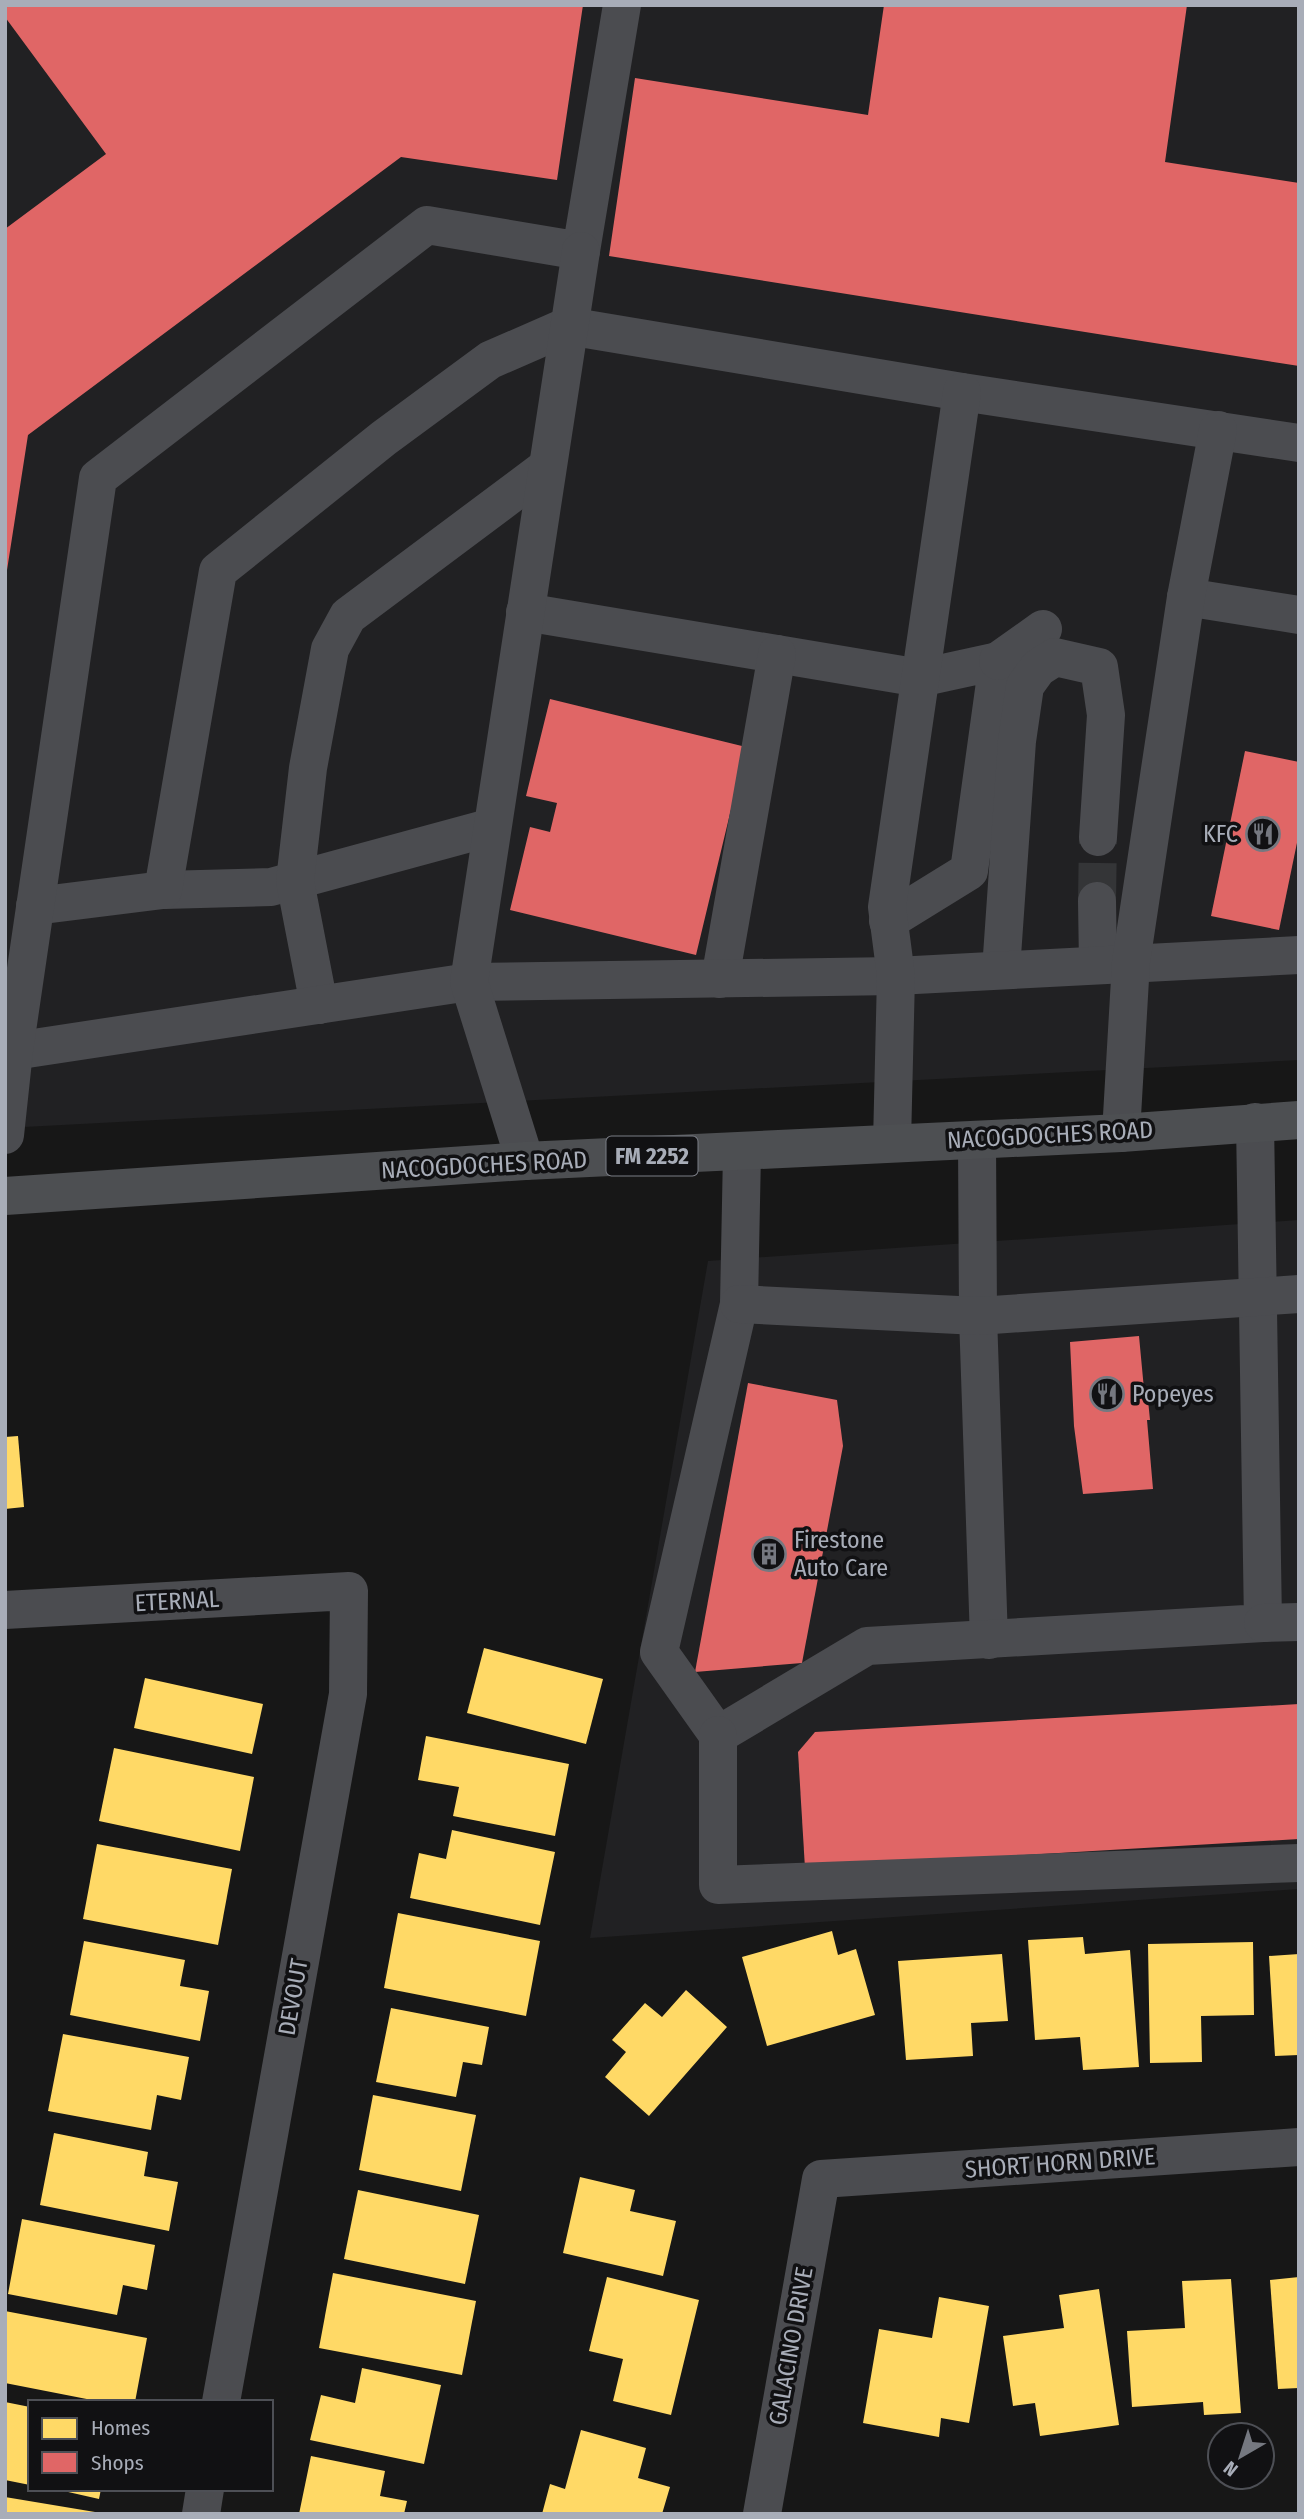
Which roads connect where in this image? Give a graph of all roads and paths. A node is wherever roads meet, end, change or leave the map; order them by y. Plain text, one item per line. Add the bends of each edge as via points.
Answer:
1 (622, 5) edge
2 (581, 251) junction
3 (568, 326) junction
4 (962, 392) junction
5 (1218, 430) junction
6 (1299, 443) edge
7 (546, 468) junction
8 (1186, 597) junction
9 (525, 612) junction
10 (1299, 615) edge
11 (1043, 629) dead end
12 (777, 653) junction
13 (998, 661) junction
14 (920, 678) junction
15 (492, 827) junction
16 (1097, 837) tunnel mouth
17 (295, 881) junction
18 (163, 890) junction
19 (1097, 901) tunnel mouth
20 (35, 906) junction
21 (888, 921) junction
22 (1299, 955) edge
23 (1115, 963) junction
24 (1001, 970) junction
25 (896, 976) junction
26 (720, 979) junction
27 (469, 982) junction
28 (319, 1006) junction
29 (14, 1051) junction
30 (1299, 1120) edge
31 (1255, 1122) junction
32 (1121, 1133) junction
33 (5, 1135) edge
34 (976, 1140) junction
35 (892, 1143) junction
36 (742, 1152) junction
37 (525, 1161) junction
38 (5, 1196) edge
39 (1299, 1294) edge
40 (1256, 1299) junction
41 (739, 1304) junction
42 (978, 1316) junction
43 (349, 1591) joint
44 (5, 1610) edge
45 (1281, 1622) edge
46 (989, 1640) junction
47 (718, 1735) junction
48 (1299, 1863) edge
49 (1299, 2147) edge
50 (821, 2179) joint
51 (221, 2400) edge
52 (205, 2491) edge
53 (201, 2514) edge
54 (762, 2514) edge

1 - 2 street
2 - 3 street
2 - 20 street via 427,225 98,478
3 - 4 street
3 - 7 street
3 - 18 street via 490,360 218,571
4 - 5 street
4 - 14 street
5 - 6 street
5 - 8 street
7 - 9 street
7 - 17 street via 348,616 330,649 308,768
8 - 10 street
8 - 23 street
9 - 12 street
9 - 15 street
11 - 13 street
12 - 14 street
12 - 26 street
13 - 14 street
13 - 21 street via 969,871
14 - 21 street
15 - 17 street
15 - 27 street
16 - 24 street via 1106,715 1099,667 1055,657 1038,668 1025,686
17 - 18 street via 271,887
17 - 28 street
18 - 20 street
19 - 23 street
20 - 29 street
21 - 25 street
22 - 23 street
23 - 24 street
23 - 32 street
24 - 25 street
25 - 26 street
25 - 35 street
26 - 27 street
27 - 28 street
27 - 37 street
28 - 29 street
29 - 33 street
30 - 31 main road, NACOGDOCHES ROAD / FM 2252
31 - 32 main road, NACOGDOCHES ROAD / FM 2252
31 - 40 street
32 - 34 main road, NACOGDOCHES ROAD / FM 2252
34 - 35 main road, NACOGDOCHES ROAD / FM 2252
34 - 42 street
35 - 36 main road, NACOGDOCHES ROAD / FM 2252
36 - 37 main road, NACOGDOCHES ROAD / FM 2252
36 - 41 street
37 - 38 main road, NACOGDOCHES ROAD / FM 2252
39 - 40 street
40 - 42 street
40 - 45 street
41 - 42 street
41 - 47 street via 659,1653
42 - 46 street
43 - 44 street, ETERNAL
43 - 51 street, DEVOUT via 348,1694
45 - 46 street
46 - 47 street via 867,1646
47 - 48 street via 718,1885
49 - 50 street, SHORT HORN DRIVE
50 - 54 street, GALACINO DRIVE
52 - 53 street

